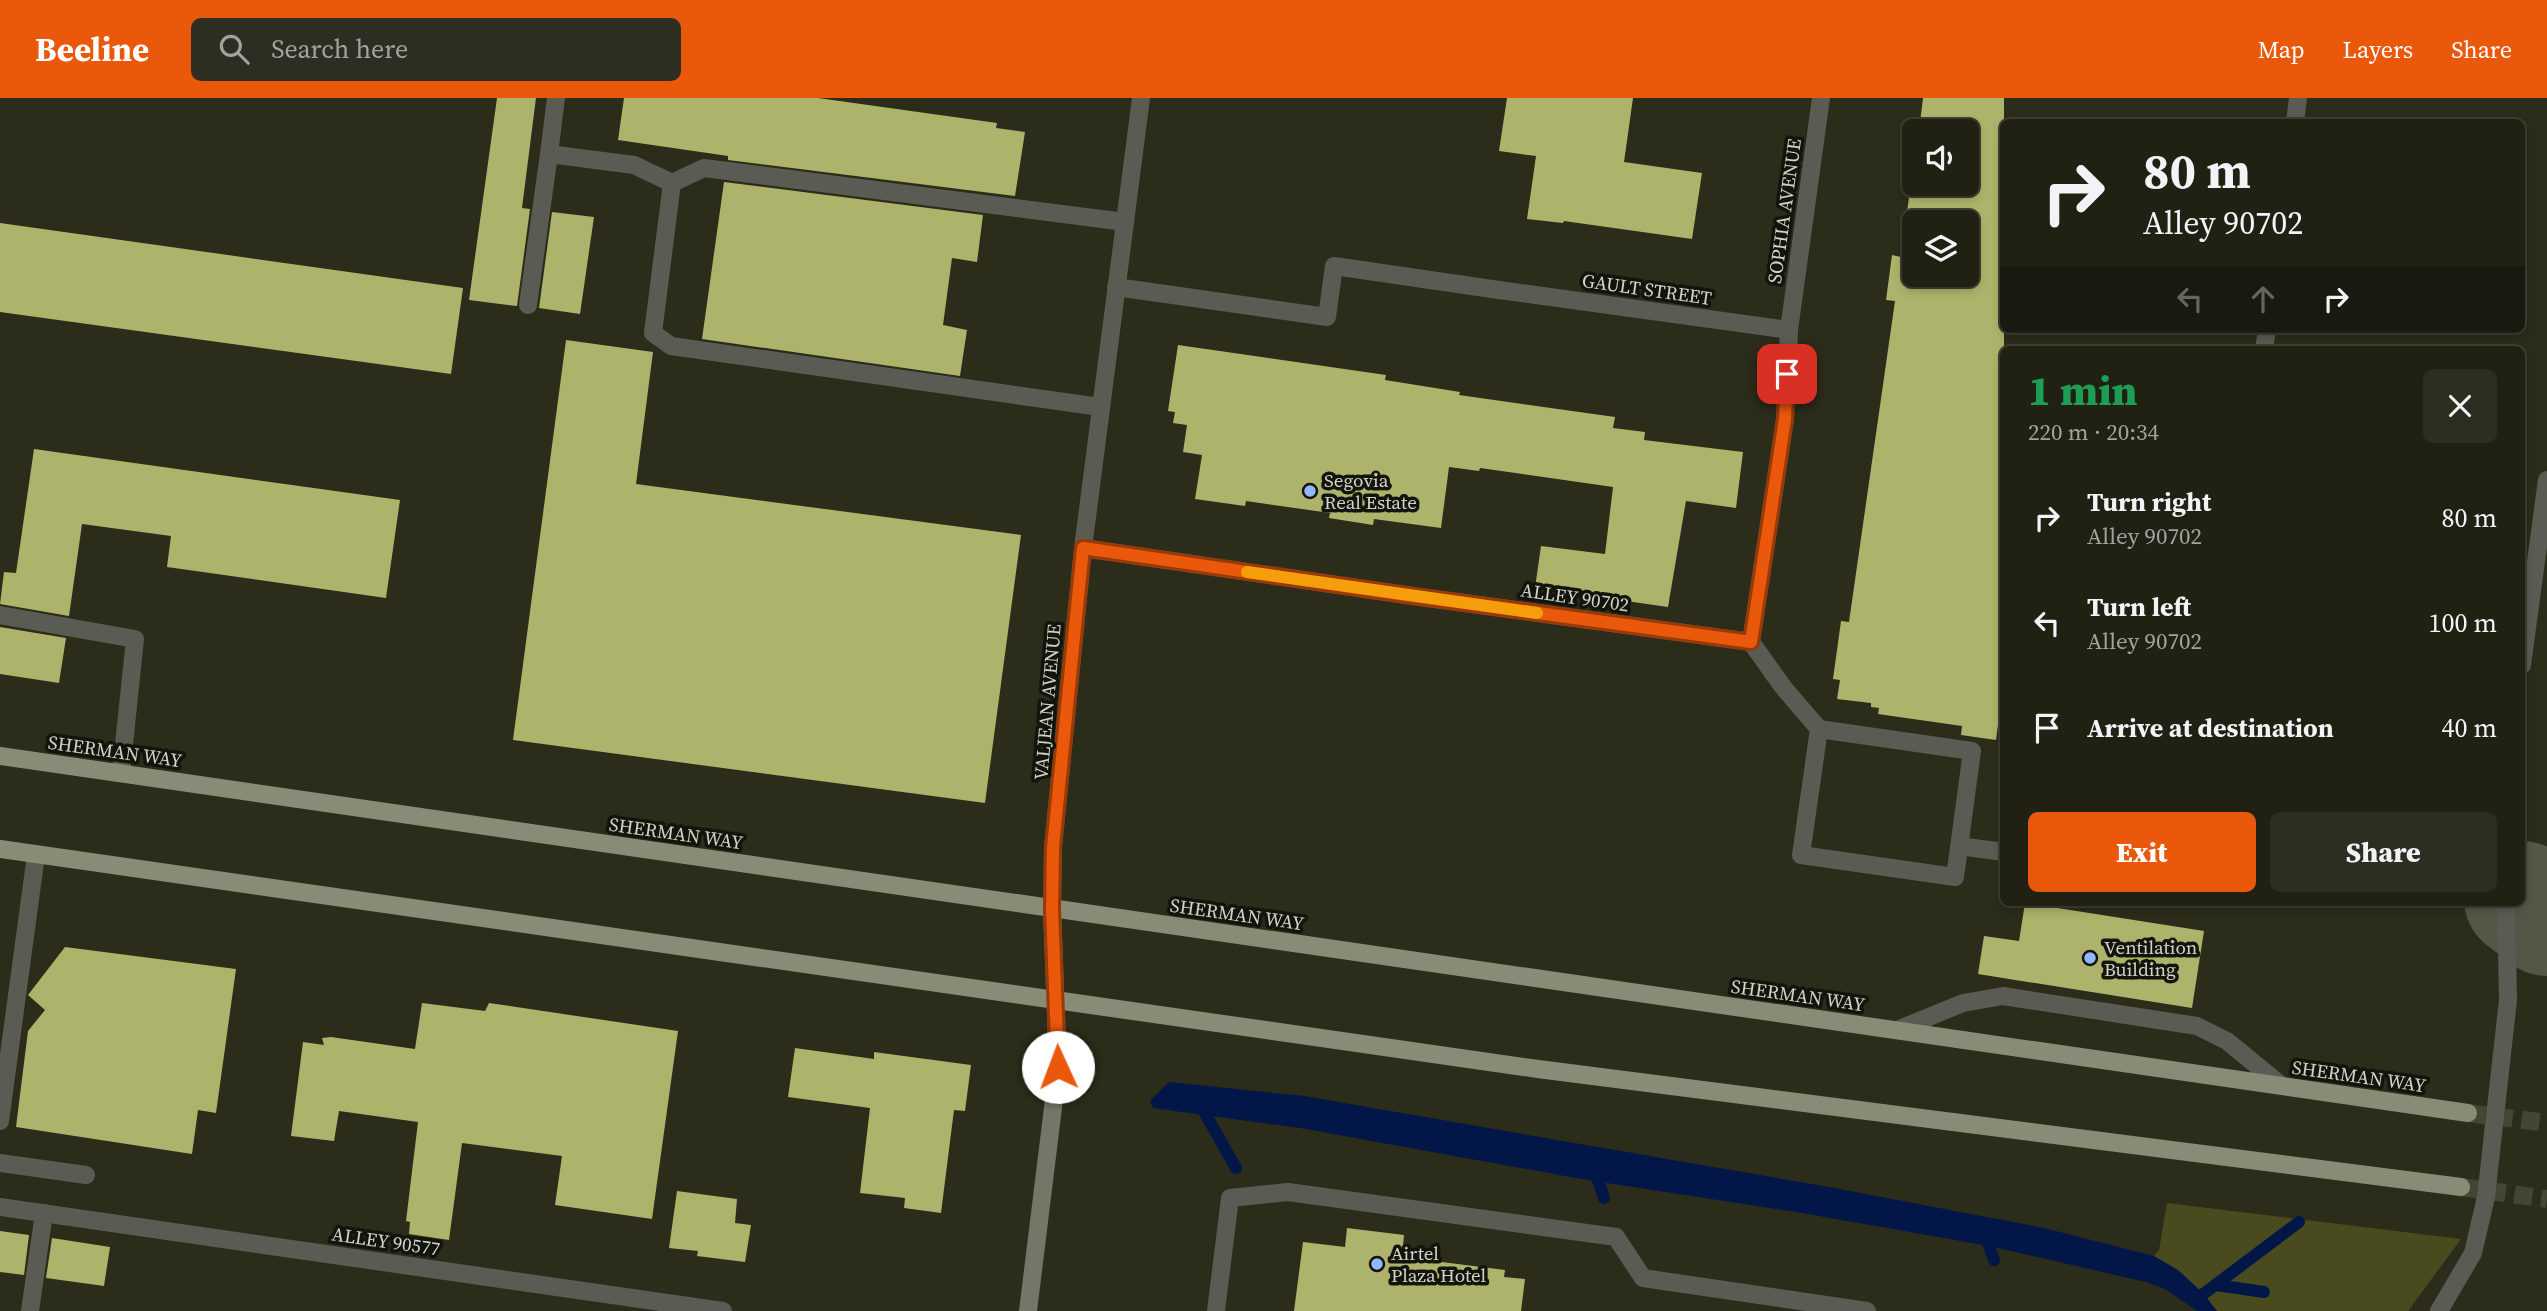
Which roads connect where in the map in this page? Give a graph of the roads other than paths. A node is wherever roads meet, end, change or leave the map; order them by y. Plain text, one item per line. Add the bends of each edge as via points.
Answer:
1 (556, 98) edge
2 (1141, 98) edge
3 (1821, 98) edge
4 (2298, 98) edge
5 (2295, 119) edge
6 (549, 154) junction
7 (672, 183) junction
8 (1125, 222) junction
9 (1116, 287) junction
10 (528, 305) dead end
11 (1789, 330) junction
12 (1100, 407) junction
13 (2547, 480) edge
14 (1083, 548) junction
15 (0, 615) edge
16 (1751, 642) junction
17 (2525, 643) edge
18 (1819, 729) junction
19 (0, 756) edge
20 (121, 773) junction
21 (1959, 846) junction
22 (0, 849) edge
23 (2000, 851) edge
24 (36, 855) junction
25 (2506, 906) edge
26 (1052, 909) junction
27 (1055, 1001) junction
28 (1896, 1030) junction
29 (2282, 1087) junction
30 (2468, 1113) tunnel mouth
31 (0, 1121) edge
32 (0, 1163) edge
33 (86, 1175) dead end
34 (2461, 1188) tunnel mouth
35 (0, 1207) edge
36 (44, 1213) junction
37 (30, 1311) edge
38 (723, 1311) edge
39 (1028, 1311) edge
40 (1216, 1311) edge
41 (1867, 1311) edge
42 (2439, 1311) edge

1 - 6 street
2 - 8 street, VALJEAN AVENUE
3 - 11 street, SOPHIA AVENUE
4 - 5 street
6 - 7 street via 634,165
6 - 10 street
7 - 8 street via 704,168
7 - 12 street via 653,333 671,346
8 - 9 street, VALJEAN AVENUE
9 - 11 street, GAULT STREET via 1327,317 1334,266
9 - 12 street, VALJEAN AVENUE
11 - 16 street via 1785,419
12 - 14 street, VALJEAN AVENUE
13 - 17 street
14 - 16 street, ALLEY 90702
14 - 26 street, VALJEAN AVENUE via 1053,847
15 - 20 street via 135,639
16 - 18 street
18 - 21 street via 1972,751
18 - 21 street via 1801,855 1955,877
19 - 20 main road, SHERMAN WAY
20 - 26 main road, SHERMAN WAY
21 - 23 street
22 - 24 main road
24 - 27 main road
24 - 31 street
25 - 42 street via 2508,1000 2486,1197 2473,1252
26 - 27 main road, VALJEAN AVENUE
26 - 28 main road, SHERMAN WAY
27 - 34 main road via 1538,1069
27 - 39 main road, VALJEAN AVENUE via 1058,1067
28 - 29 main road, SHERMAN WAY
28 - 29 street via 1963,1003 2003,996 2197,1026 2227,1041
29 - 30 main road, SHERMAN WAY
32 - 33 street
35 - 36 street, ALLEY 90577
36 - 37 street
36 - 38 street, ALLEY 90577
40 - 41 street via 1230,1198 1287,1192 1616,1237 1643,1278

